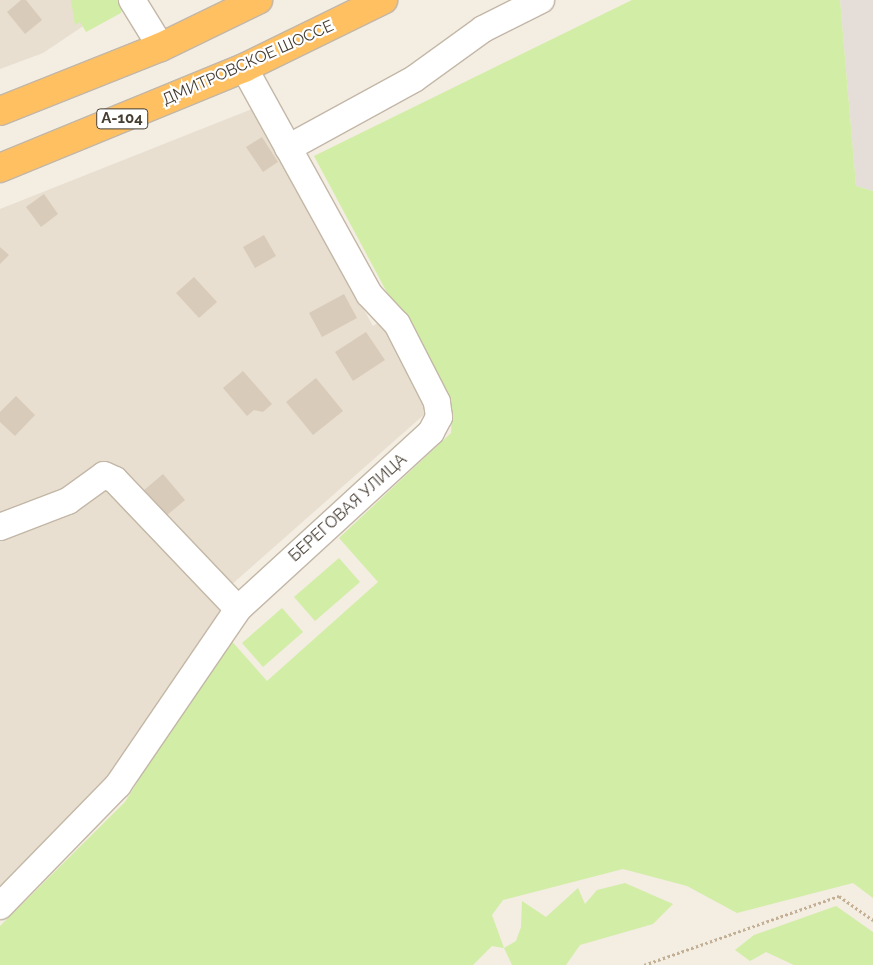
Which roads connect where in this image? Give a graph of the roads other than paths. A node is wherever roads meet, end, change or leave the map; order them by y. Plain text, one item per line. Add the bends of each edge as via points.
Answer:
1 (132, 0) edge
2 (258, 0) edge
3 (383, 0) edge
4 (541, 0) edge
5 (161, 47) junction
6 (244, 68) junction
7 (0, 111) edge
8 (288, 148) junction
9 (0, 168) edge
10 (0, 527) edge
11 (238, 609) junction
12 (0, 906) edge

1 - 5 street
2 - 5 highway
3 - 6 highway, ДМИТРОВСКОЕ ШОССЕ / А-104
4 - 8 street via 483,29 414,79
5 - 7 highway
6 - 8 street, БЕРЕГОВАЯ УЛИЦА
6 - 9 highway, ДМИТРОВСКОЕ ШОССЕ / А-104
8 - 11 street, БЕРЕГОВАЯ УЛИЦА via 369,294 397,324 437,402 439,417 431,432
10 - 11 street via 68,501 104,475 115,480
11 - 12 street, БЕРЕГОВАЯ УЛИЦА via 118,785

